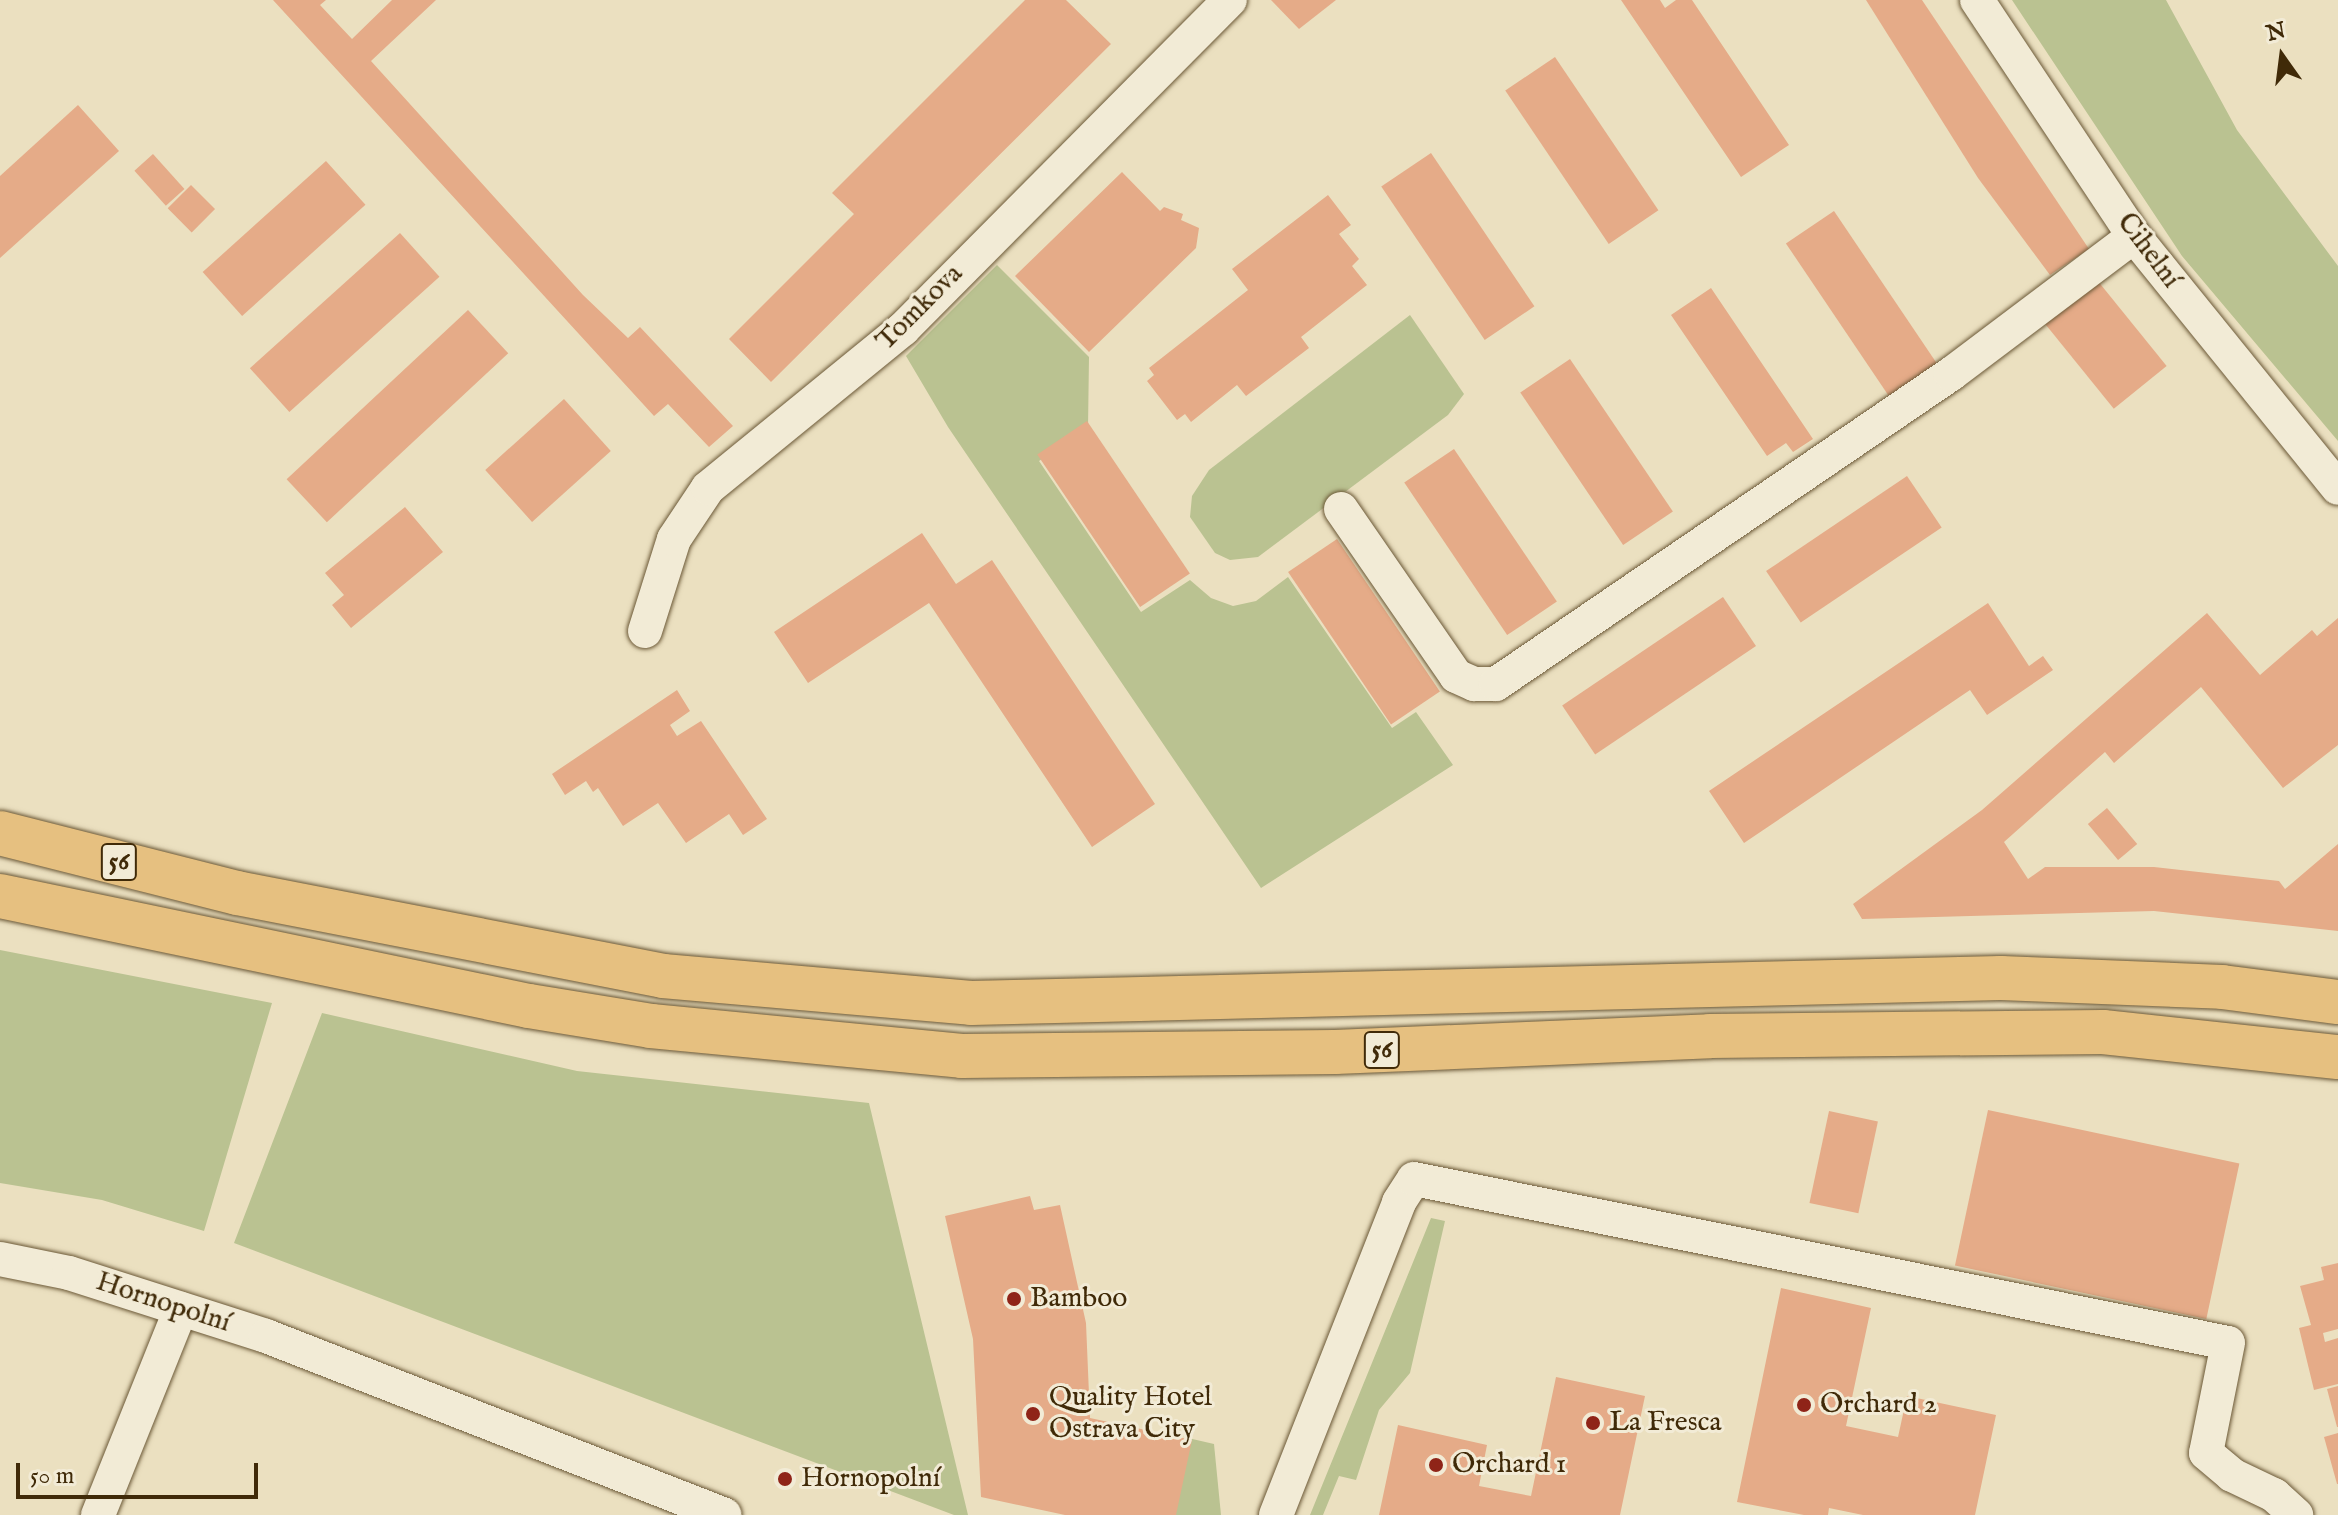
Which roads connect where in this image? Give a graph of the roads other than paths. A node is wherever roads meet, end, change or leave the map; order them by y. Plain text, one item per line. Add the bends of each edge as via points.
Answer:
1 (1230, 0) edge
2 (1977, 0) edge
3 (2134, 236) junction
4 (2338, 488) edge
5 (1341, 509) dead end
6 (645, 631) dead end
7 (0, 833) edge
8 (0, 896) edge
9 (2338, 1002) edge
10 (2338, 1057) edge
11 (0, 1259) edge
12 (181, 1309) junction
13 (98, 1515) edge
14 (724, 1515) edge
15 (1276, 1515) edge
16 (2296, 1515) edge

1 - 6 street, Tomkova via 903,329 708,488 674,539
2 - 3 street, Cihelní
3 - 4 street, Cihelní
3 - 5 street via 1951,374 1496,684 1474,684 1456,676
7 - 9 highway, 56 via 237,893 663,976 971,1003 2001,978 2222,987
8 - 10 highway, 56 via 430,986 651,1026 962,1056 1335,1052 1710,1036 2103,1032
11 - 12 street, Hornopolní via 69,1273
12 - 13 street
12 - 14 street, Hornopolní via 266,1336
15 - 16 street via 1399,1202 1414,1179 2228,1343 2206,1453

